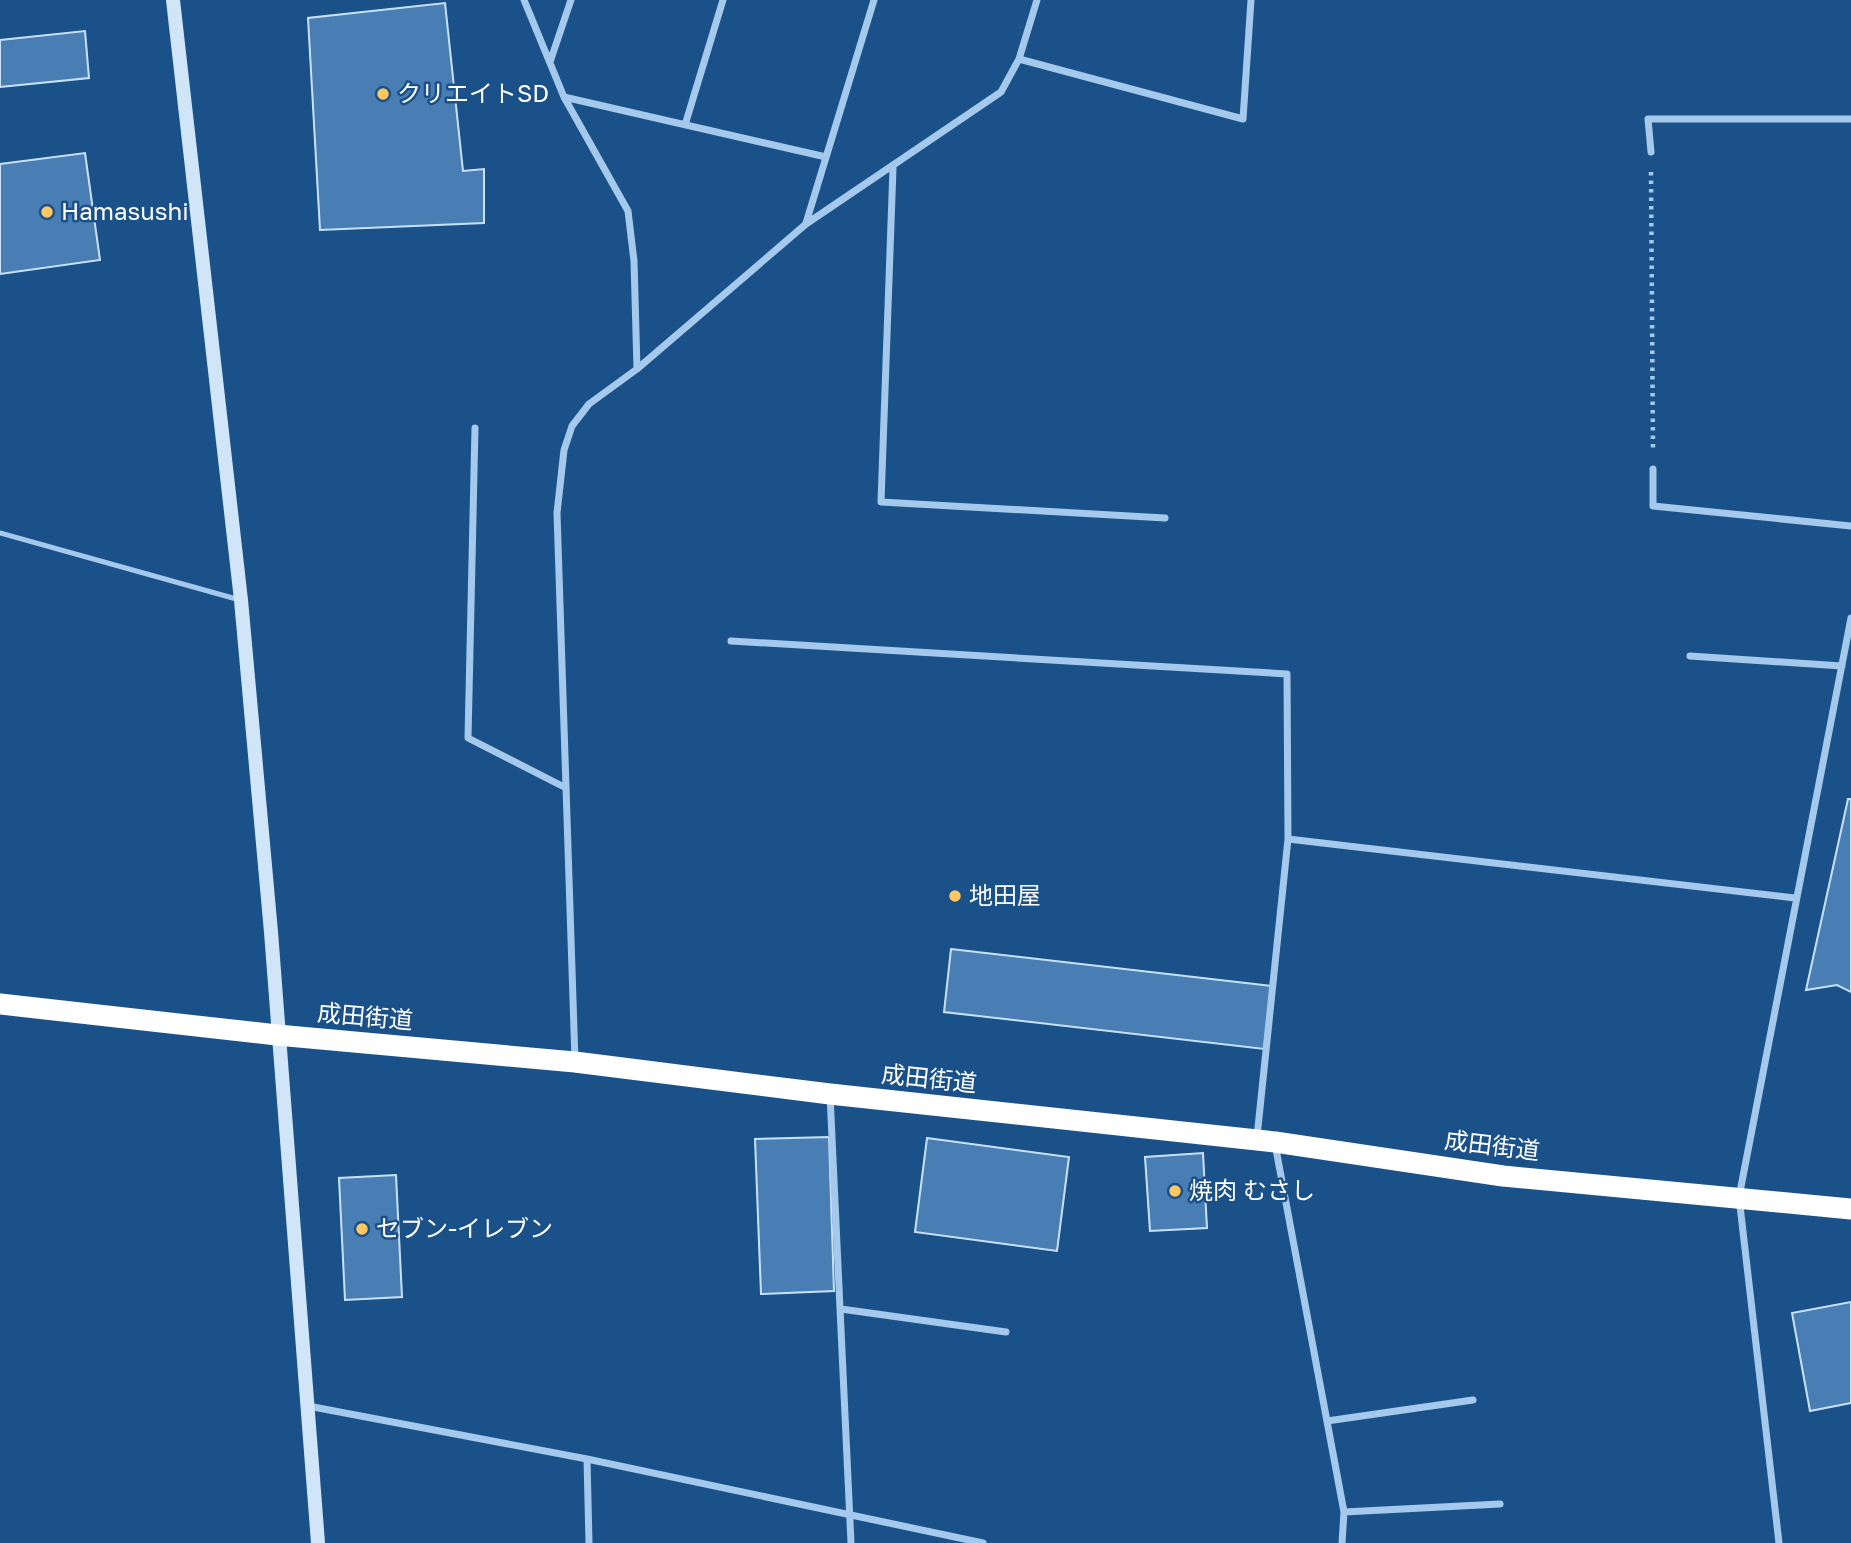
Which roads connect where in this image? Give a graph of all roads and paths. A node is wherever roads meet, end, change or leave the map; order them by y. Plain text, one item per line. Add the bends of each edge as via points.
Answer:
1 (173, 0) edge
2 (524, 0) edge
3 (571, 0) edge
4 (723, 0) edge
5 (874, 0) edge
6 (1037, 0) edge
7 (1251, 0) edge
8 (1019, 59) junction
9 (550, 62) junction
10 (564, 97) junction
11 (1851, 119) edge
12 (685, 125) junction
13 (1651, 152) joint
14 (827, 157) junction
15 (892, 168) junction
16 (806, 223) junction
17 (637, 369) junction
18 (475, 428) dead end
19 (1653, 469) joint
20 (1166, 518) dead end
21 (1851, 526) edge
22 (0, 533) edge
23 (241, 600) junction
24 (1851, 618) edge
25 (732, 641) dead end
26 (1690, 656) dead end
27 (1842, 666) junction
28 (566, 788) junction
29 (1289, 839) junction
30 (1795, 898) junction
31 (0, 1004) edge
32 (277, 1035) junction
33 (575, 1062) junction
34 (830, 1094) junction
35 (1266, 1142) junction
36 (1739, 1197) junction
37 (1851, 1209) edge
38 (841, 1309) junction
39 (1006, 1332) dead end
40 (1473, 1400) dead end
41 (308, 1406) junction
42 (1327, 1421) junction
43 (587, 1459) junction
44 (1500, 1504) dead end
45 (1343, 1512) junction
46 (851, 1513) junction
47 (318, 1543) edge
48 (589, 1543) edge
49 (851, 1543) edge
50 (983, 1543) edge
51 (1342, 1543) edge
52 (1779, 1543) edge

1 - 23 street
2 - 9 street
3 - 9 street
4 - 12 street
5 - 14 street
6 - 8 street
7 - 8 street via 1243,119
8 - 15 street via 1001,92
9 - 10 street
10 - 12 street
10 - 17 street via 628,211
11 - 13 street via 1648,119
12 - 14 street
13 - 19 path
14 - 16 street
15 - 16 street
15 - 20 street via 881,502
16 - 17 street
17 - 28 street via 589,404 572,426 564,450 557,513
18 - 28 street via 468,738
19 - 21 street via 1653,506
22 - 23 lane
23 - 32 street
24 - 27 street
25 - 29 street via 1287,674
26 - 27 street
27 - 30 street
28 - 33 street
29 - 30 street
29 - 35 street
30 - 36 street
31 - 32 highway, 成田街道
32 - 33 highway, 成田街道
32 - 41 street
33 - 34 highway, 成田街道
34 - 35 highway, 成田街道
34 - 38 street
35 - 36 highway, 成田街道 via 1503,1176
35 - 42 street
36 - 37 highway, 成田街道
36 - 52 street
38 - 39 street
38 - 46 street
40 - 42 street
41 - 43 street
41 - 47 street
42 - 45 street
43 - 46 street
43 - 48 street
44 - 45 street
45 - 51 street
46 - 49 street
46 - 50 street

